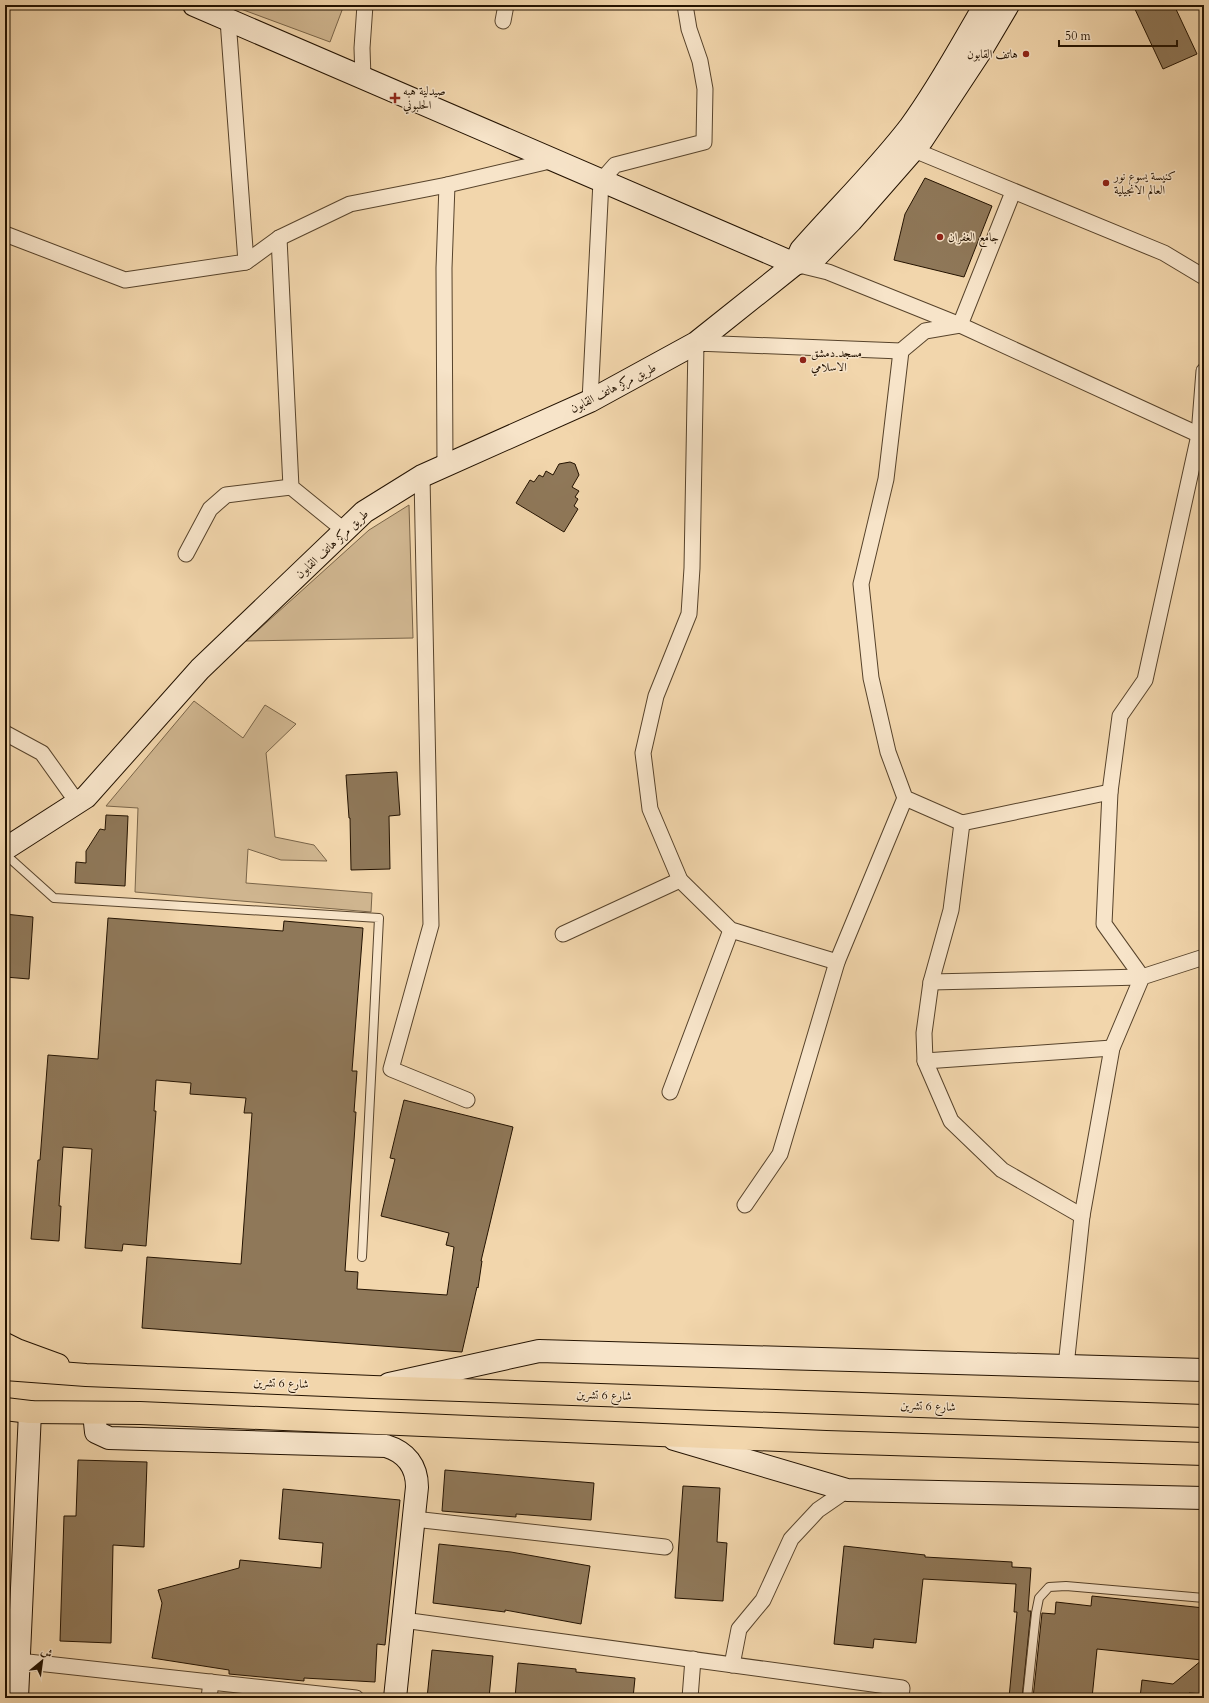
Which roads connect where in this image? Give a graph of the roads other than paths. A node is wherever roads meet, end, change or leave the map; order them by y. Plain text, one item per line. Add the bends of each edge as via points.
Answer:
1 (194, 5) edge
2 (365, 5) edge
3 (506, 5) edge
4 (685, 5) edge
5 (985, 5) edge
6 (1008, 5) edge
7 (228, 20) junction
8 (504, 21) dead end
9 (363, 78) junction
10 (914, 150) junction
11 (554, 160) junction
12 (601, 181) junction
13 (447, 185) junction
14 (1013, 192) junction
15 (5, 234) edge
16 (279, 238) junction
17 (246, 262) junction
18 (795, 264) junction
19 (1204, 277) edge
20 (960, 325) junction
21 (696, 343) junction
22 (901, 351) junction
23 (1204, 371) edge
24 (590, 401) junction
25 (1202, 436) edge
26 (445, 466) junction
27 (422, 476) junction
28 (291, 487) junction
29 (345, 530) junction
30 (186, 554) dead end
31 (5, 733) edge
32 (1110, 792) junction
33 (905, 798) junction
34 (77, 802) junction
35 (962, 822) junction
36 (5, 849) edge
37 (5, 854) edge
38 (680, 880) junction
39 (732, 930) junction
40 (562, 934) dead end
41 (1204, 957) edge
42 (837, 962) junction
43 (1142, 977) junction
44 (931, 982) junction
45 (1112, 1048) junction
46 (926, 1061) junction
47 (670, 1092) dead end
48 (467, 1100) dead end
49 (745, 1205) dead end
50 (1082, 1216) junction
51 (362, 1257) dead end
52 (5, 1344) edge
53 (1066, 1366) junction
54 (5, 1369) edge
55 (1204, 1370) edge
56 (86, 1375) junction
57 (373, 1387) junction
58 (5, 1409) edge
59 (30, 1412) junction
60 (94, 1413) junction
61 (1204, 1416) edge
62 (654, 1433) junction
63 (1204, 1454) edge
64 (847, 1490) junction
65 (1204, 1498) edge
66 (414, 1519) junction
67 (665, 1547) dead end
68 (1204, 1598) edge
69 (403, 1620) junction
70 (693, 1659) junction
71 (19, 1661) junction
72 (732, 1665) junction
73 (211, 1682) junction
74 (18, 1698) edge
75 (209, 1698) edge
76 (356, 1698) edge
77 (395, 1698) edge
78 (690, 1698) edge
79 (901, 1698) edge
80 (1027, 1698) edge

1 - 7 main road
2 - 9 street
3 - 8 street
4 - 12 street via 705,89 704,142 615,165
5 - 18 main road via 910,127 801,250
6 - 10 main road via 944,110
7 - 9 main road
7 - 17 street
9 - 11 main road
10 - 14 street
10 - 18 main road via 831,244 816,257
11 - 12 main road
11 - 13 street
12 - 18 main road
12 - 24 street
13 - 16 street via 350,204
13 - 26 street via 444,268
14 - 19 street via 1164,253
14 - 20 street
15 - 17 street via 125,280
16 - 17 street
16 - 28 street
18 - 20 street via 828,272
18 - 21 main road, طريق مركز هاتف القابون
20 - 22 street via 925,331
20 - 25 street
21 - 22 street
21 - 24 main road, طريق مركز هاتف القابون
21 - 38 street via 689,614 656,696 643,753 650,809
22 - 33 street via 886,479 861,584 871,678 888,752
23 - 25 street
24 - 26 main road, طريق مركز هاتف القابون
25 - 32 street via 1145,680 1120,716
26 - 27 main road, طريق مركز هاتف القابون
27 - 29 main road, طريق مركز هاتف القابون via 364,512
27 - 48 street via 431,925 391,1069
28 - 29 street
28 - 30 street via 226,495 210,510
29 - 34 main road, طريق مركز هاتف القابون via 200,669 86,797
31 - 34 street via 42,752
32 - 35 street
32 - 43 street via 1104,924
33 - 35 street
33 - 42 street
34 - 36 main road, طريق مركز هاتف القابون
35 - 44 street via 951,910
37 - 51 lane via 54,898 379,918
38 - 39 street
38 - 40 street
39 - 42 street
39 - 47 street
41 - 43 street
42 - 49 street via 780,1154
43 - 44 street
43 - 45 street
44 - 46 street via 924,1033
45 - 46 street
45 - 50 street
46 - 50 street via 952,1121 1002,1170
50 - 53 street
52 - 56 highway
53 - 55 main road
53 - 57 main road via 539,1351
54 - 56 highway, شارع 6 تشرين
56 - 57 highway, شارع 6 تشرين
57 - 61 highway, شارع 6 تشرين
58 - 59 highway
59 - 60 highway
59 - 71 main road
60 - 62 highway
60 - 66 main road via 96,1432 109,1438 394,1448 407,1458 415,1471 417,1487
62 - 63 highway via 834,1442
62 - 64 main road
64 - 65 main road
64 - 72 street via 818,1510 791,1539 763,1600 738,1629
66 - 67 street
66 - 69 main road
68 - 80 lane via 1066,1586 1049,1587 1039,1598 1036,1613
69 - 70 street
69 - 77 main road
70 - 72 street
70 - 78 street
71 - 73 street
71 - 74 main road
72 - 79 street via 902,1688
73 - 75 street
73 - 76 street

